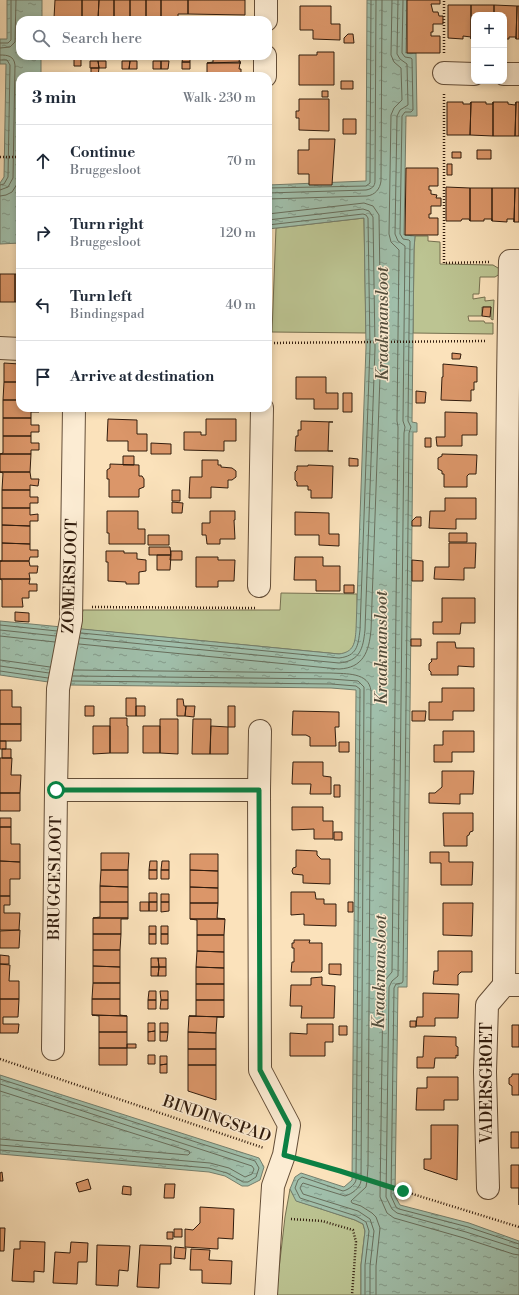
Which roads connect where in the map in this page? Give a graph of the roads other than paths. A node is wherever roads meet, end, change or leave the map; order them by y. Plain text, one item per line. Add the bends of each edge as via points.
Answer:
1 (266, 0) edge
2 (266, 16) edge
3 (265, 60) edge
4 (265, 72) edge
5 (444, 73) road end
6 (471, 74) edge
7 (507, 74) edge
8 (519, 74) edge
9 (515, 261) edge
10 (0, 348) edge
11 (16, 348) edge
12 (513, 401) edge
13 (74, 412) edge
14 (262, 412) edge
15 (259, 586) road end
16 (512, 590) edge
17 (260, 731) dead end
18 (512, 783) edge
19 (56, 790) junction
20 (259, 790) junction
21 (512, 985) edge
22 (53, 1049) dead end
23 (488, 1188) dead end
24 (266, 1295) edge

1 - 2 street
3 - 4 street
5 - 6 street
7 - 8 street
9 - 12 street via 509,340
10 - 11 street
12 - 16 street
13 - 19 street, ZOMERSLOOT via 71,613 58,689
14 - 15 street
16 - 18 street
17 - 20 street
18 - 21 street
19 - 20 street
19 - 22 street, BRUGGESLOOT
20 - 24 street via 260,1070 289,1125 284,1155 272,1186
21 - 23 street, VADERSGROET via 487,1005 485,1072

